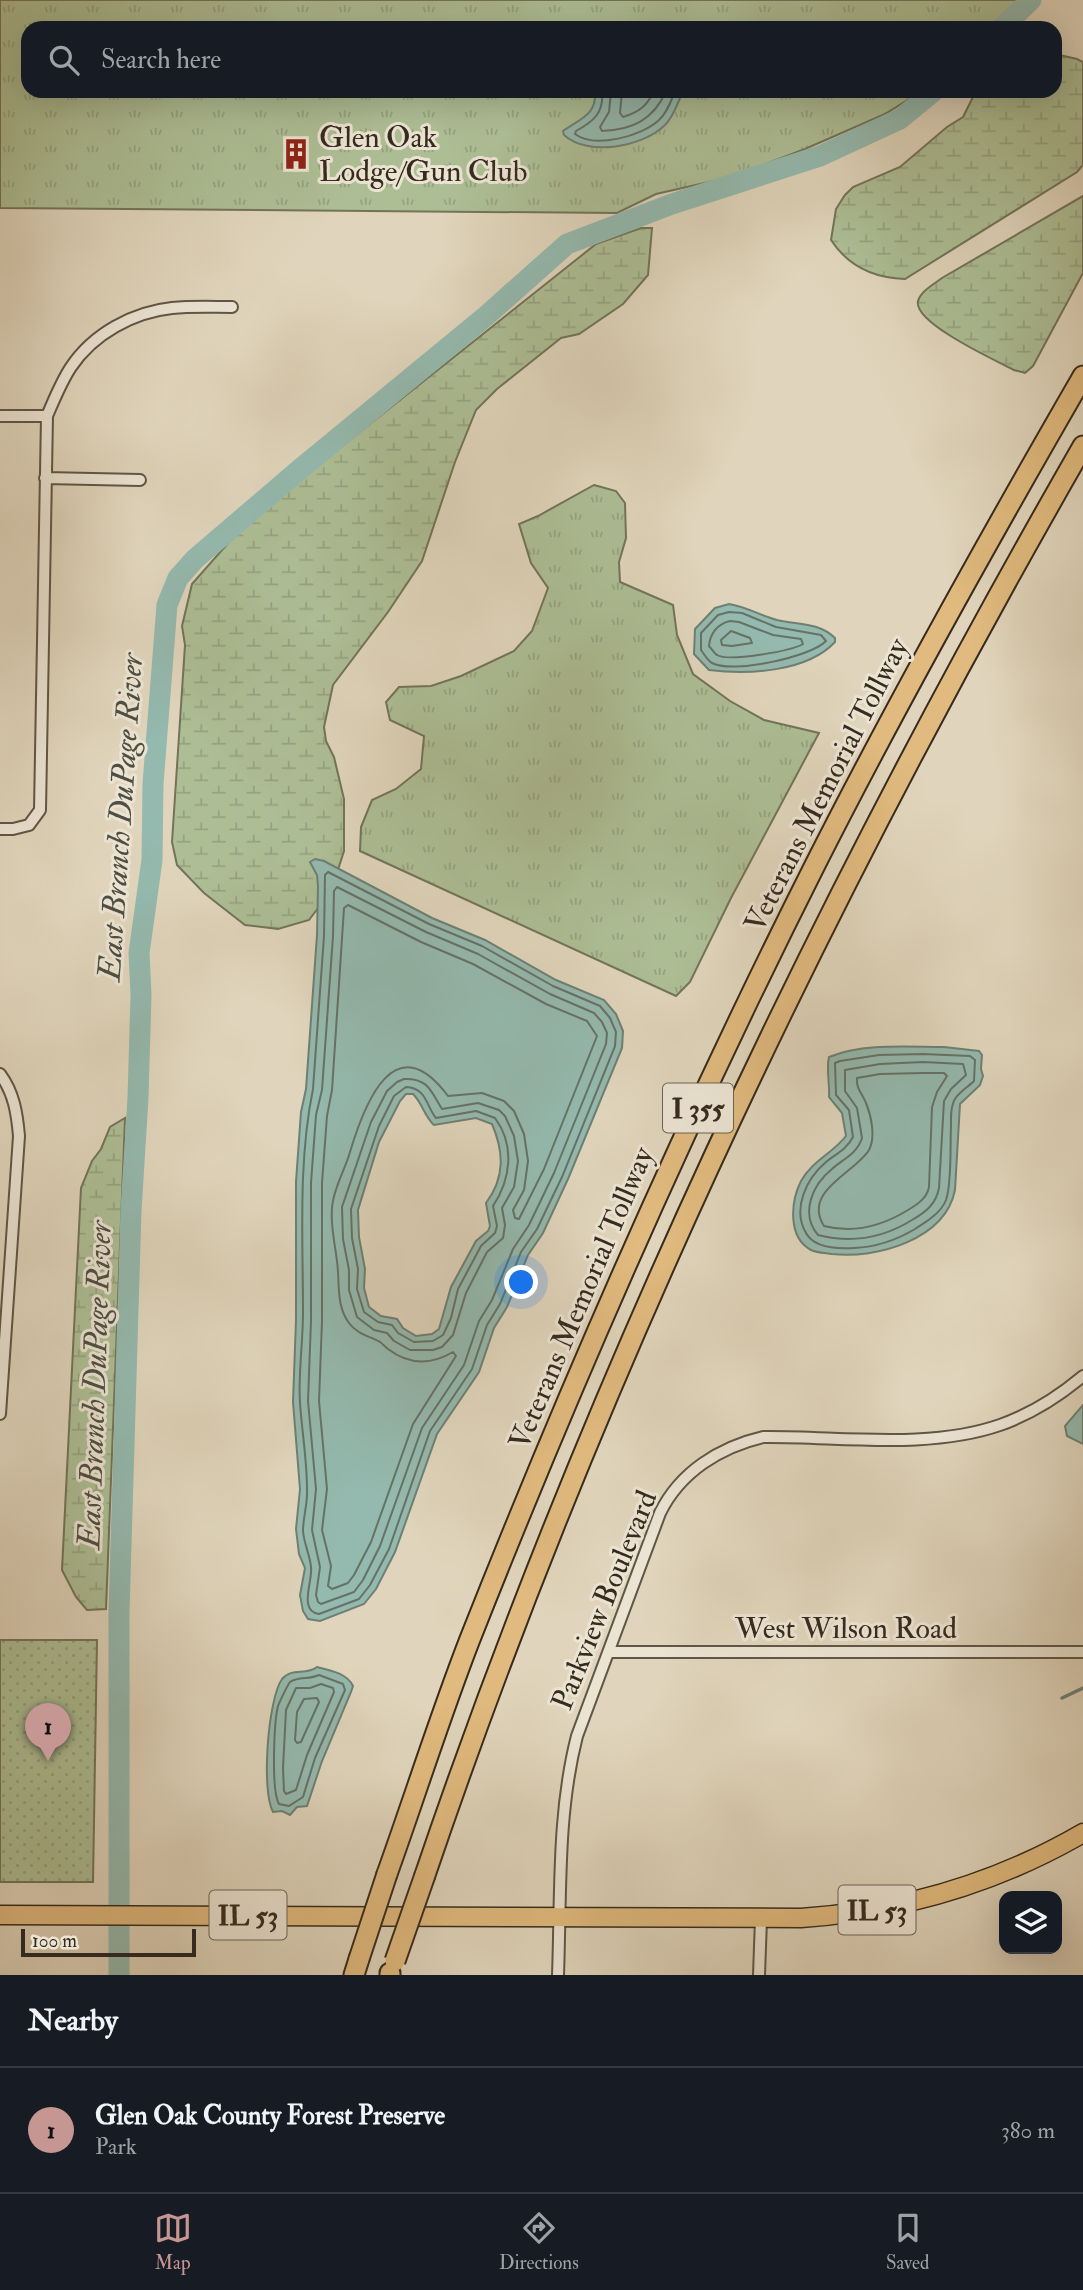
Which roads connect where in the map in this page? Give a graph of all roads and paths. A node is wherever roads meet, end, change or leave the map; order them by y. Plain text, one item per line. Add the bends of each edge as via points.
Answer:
1 (232, 307) dead end
2 (1083, 376) edge
3 (0, 416) edge
4 (47, 416) junction
5 (1083, 446) edge
6 (45, 478) junction
7 (141, 480) dead end
8 (0, 829) edge
9 (0, 1074) edge
10 (1083, 1376) edge
11 (0, 1415) edge
12 (609, 1652) junction
13 (1083, 1652) edge
14 (1083, 1833) edge
15 (0, 1915) edge
16 (560, 1916) junction
17 (761, 1919) junction
18 (357, 1967) edge
19 (391, 1971) edge
20 (558, 1975) edge
21 (759, 1975) edge

1 - 4 street via 159,310 116,326 84,350
2 - 18 highway, Veterans Memorial Tollway / I 355, bridge via 885,730 682,1142 585,1360 469,1643
3 - 4 street
4 - 6 street
5 - 19 highway, Veterans Memorial Tollway / I 355, bridge via 914,748 709,1165 558,1518 470,1742
6 - 7 street
6 - 8 street via 40,810 29,825
9 - 11 street via 17,1109 19,1136
10 - 12 street, Parkview Boulevard via 1026,1414 973,1433 922,1439 763,1437 716,1455 688,1474 667,1499
12 - 13 street, West Wilson Road
12 - 16 street, Parkview Boulevard via 568,1773
14 - 17 main road, IL 53 via 993,1877 913,1902 832,1916
15 - 16 main road, IL 53
16 - 17 main road, IL 53
16 - 20 street, Parkview Boulevard
17 - 21 street

